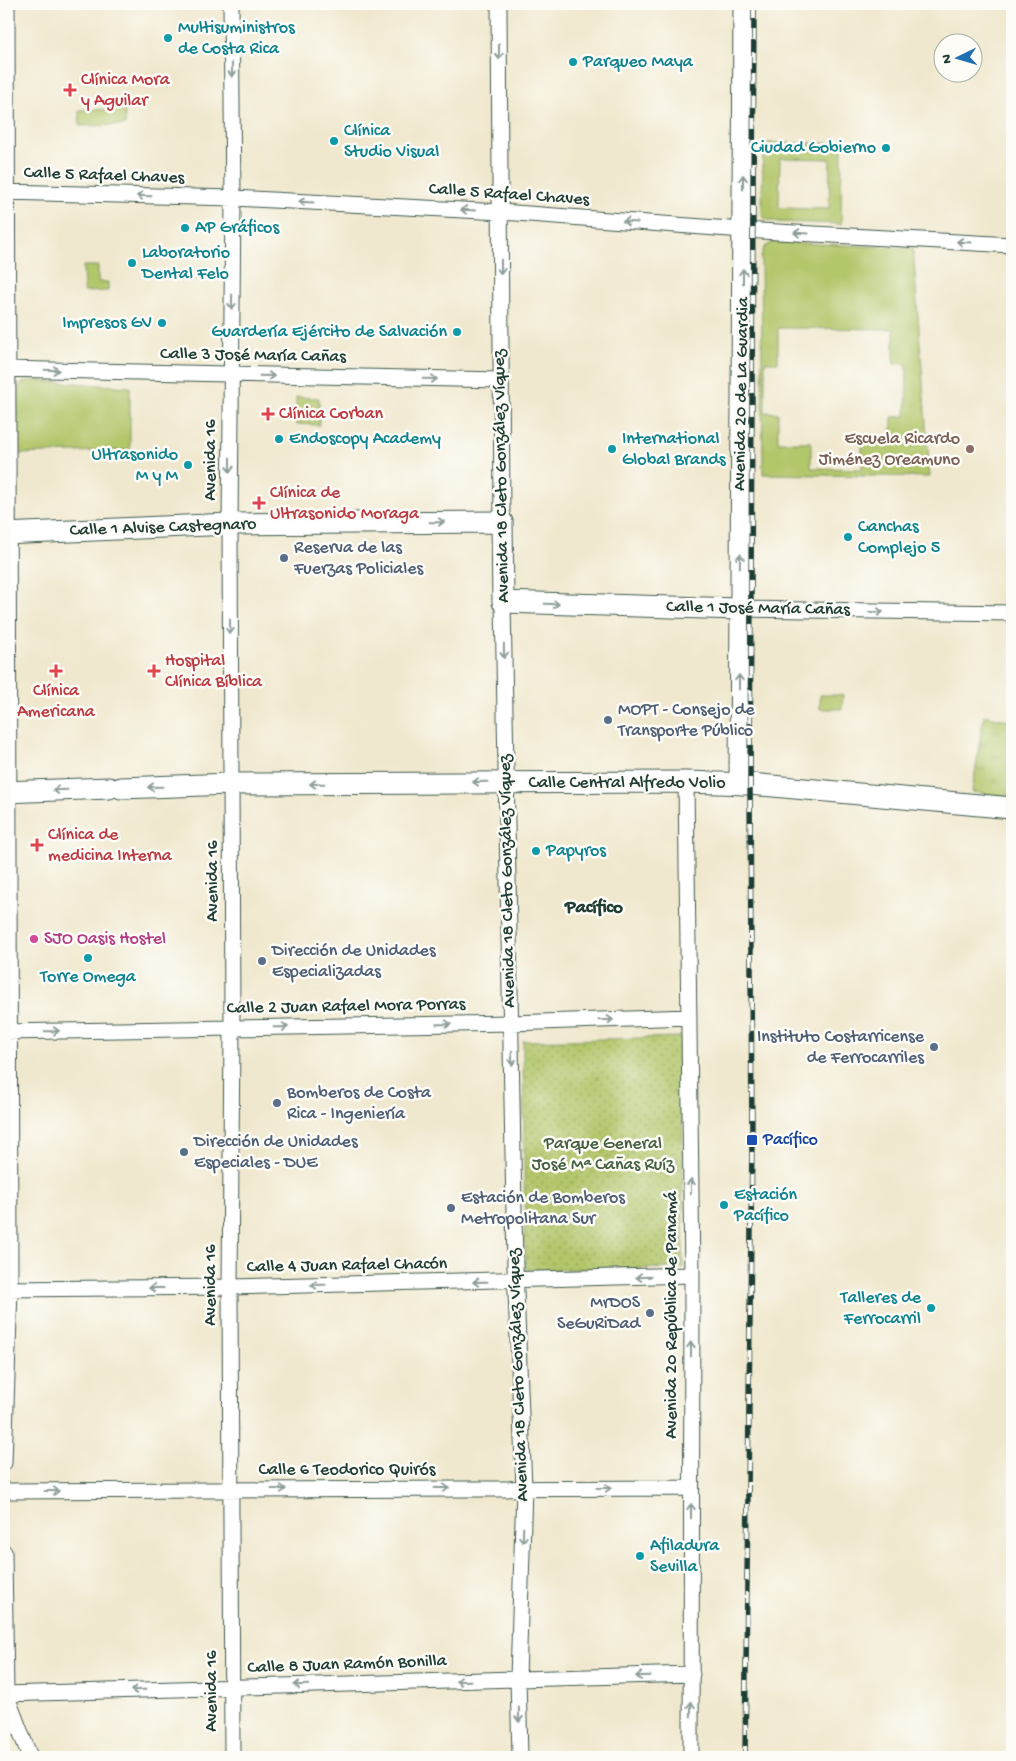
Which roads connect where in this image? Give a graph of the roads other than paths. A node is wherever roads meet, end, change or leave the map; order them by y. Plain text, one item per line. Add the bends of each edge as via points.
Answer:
1 (7, 4) edge
2 (231, 4) edge
3 (499, 4) edge
4 (744, 4) edge
5 (5, 192) edge
6 (233, 198) junction
7 (501, 212) junction
8 (743, 230) junction
9 (1012, 245) edge
10 (5, 369) edge
11 (231, 375) junction
12 (500, 380) junction
13 (502, 522) junction
14 (230, 524) junction
15 (6, 534) edge
16 (503, 602) junction
17 (739, 609) junction
18 (1012, 613) edge
19 (506, 782) junction
20 (686, 782) junction
21 (231, 784) junction
22 (740, 784) junction
23 (7, 792) edge
24 (1012, 808) edge
25 (690, 1017) junction
26 (511, 1023) junction
27 (232, 1028) junction
28 (7, 1032) edge
29 (692, 1275) junction
30 (516, 1281) junction
31 (230, 1287) junction
32 (7, 1289) edge
33 (4, 1463) edge
34 (524, 1488) junction
35 (690, 1488) junction
36 (231, 1490) junction
37 (4, 1491) edge
38 (4, 1552) edge
39 (692, 1674) junction
40 (518, 1679) junction
41 (231, 1687) junction
42 (5, 1694) edge
43 (30, 1757) edge
44 (232, 1757) edge
45 (520, 1757) edge
46 (691, 1757) edge

1 - 5 street
2 -> 6 street, Avenida 16
3 -> 7 street, Avenida 18 Cleto González Víquez
8 -> 4 street, Avenida 20 de La Guardia
6 -> 5 street, Calle 5 Rafael Chaves
5 - 10 street
7 -> 6 street, Calle 5 Rafael Chaves
6 -> 11 street, Avenida 16
8 -> 7 street, Calle 5 Rafael Chaves
7 -> 12 street, Avenida 18 Cleto González Víquez
9 -> 8 street, Calle 5 Rafael Chaves
17 -> 8 street, Avenida 20 de La Guardia
10 -> 11 street, Calle 3 José María Cañas
10 - 15 street
11 -> 12 street, Calle 3 José María Cañas
11 -> 14 street, Avenida 16
12 - 13 street, Avenida 18 Cleto González Víquez
14 -> 13 street, Calle 1 Alvise Castegnaro
13 - 16 street, Avenida 18 Cleto González Víquez
14 - 15 street, Calle 1 Alvise Castegnaro
14 -> 21 street, Avenida 16
15 - 23 street
16 -> 17 street, Calle 1 José María Cañas
16 -> 19 street, Avenida 18 Cleto González Víquez
17 -> 18 street, Calle 1 José María Cañas
22 -> 17 street, Avenida 20 de La Guardia
19 - 20 street, Calle Central Alfredo Volio
19 -> 21 street, Calle Central Alfredo Volio
19 - 26 street, Avenida 18 Cleto González Víquez
20 - 22 street, Calle Central Alfredo Volio
20 - 25 street, Avenida 20 República de Panamá
21 -> 23 street, Calle Central Alfredo Volio
21 - 27 street, Avenida 16
22 - 24 street, Calle Central Alfredo Volio
23 - 28 street
26 -> 25 street, Calle 2 Juan Rafael Mora Porras
29 -> 25 street, Avenida 20 República de Panamá
27 -> 26 street, Calle 2 Juan Rafael Mora Porras
26 -> 30 street, Avenida 18 Cleto González Víquez
28 -> 27 street, Calle 2 Juan Rafael Mora Porras
27 - 31 street, Avenida 16
28 - 32 street
29 -> 30 street, Calle 4 Juan Rafael Chacón
35 -> 29 street, Avenida 20 República de Panamá
30 -> 31 street, Calle 4 Juan Rafael Chacón
30 - 34 street, Avenida 18 Cleto González Víquez
31 -> 32 street, Calle 4 Juan Rafael Chacón
31 - 36 street, Avenida 16
32 - 33 street
34 -> 35 street, Calle 6 Teodorico Quirós
36 -> 34 street, Calle 6 Teodorico Quirós
34 -> 40 street, Avenida 18 Cleto González Víquez
39 -> 35 street, Avenida 20 República de Panamá
37 -> 36 street, Calle 6 Teodorico Quirós
36 - 41 street, Avenida 16
38 - 42 street
39 -> 40 street, Calle 8 Juan Ramón Bonilla
46 -> 39 street, Avenida 20 República de Panamá
40 -> 41 street, Calle 8 Juan Ramón Bonilla
40 -> 45 street, Avenida 18 Cleto González Víquez
41 -> 42 street, Calle 8 Juan Ramón Bonilla
41 - 44 street, Avenida 16
42 - 43 street

